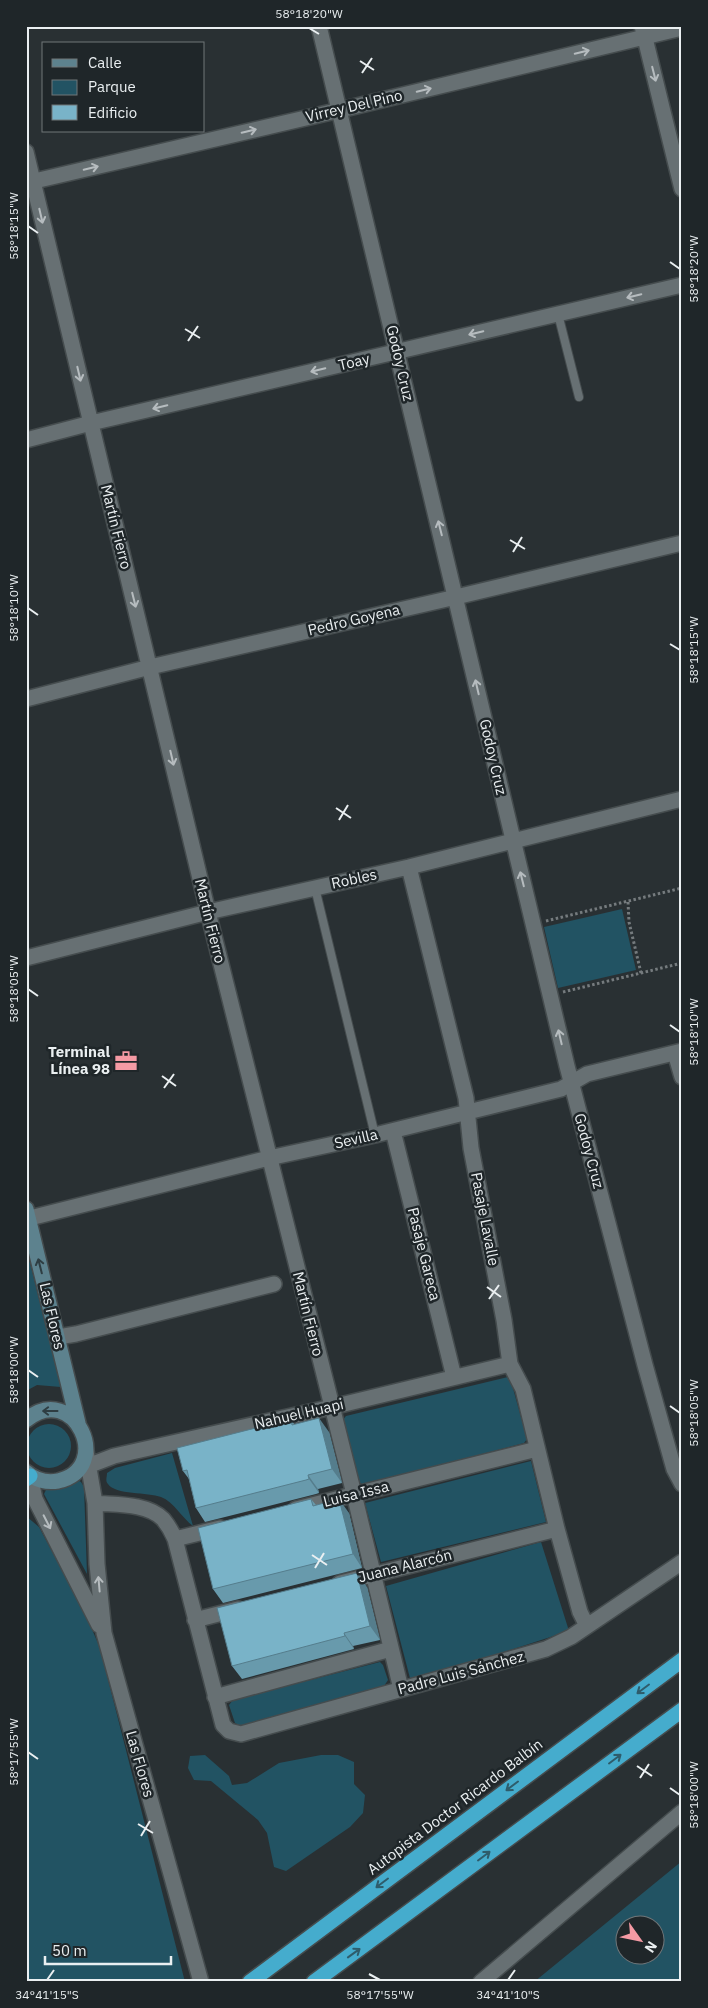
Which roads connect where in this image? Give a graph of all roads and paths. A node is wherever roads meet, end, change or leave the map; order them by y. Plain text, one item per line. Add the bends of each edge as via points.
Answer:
1 (320, 26) edge
2 (682, 28) edge
3 (644, 31) edge
4 (340, 110) junction
5 (26, 152) edge
6 (30, 182) edge
7 (682, 189) edge
8 (682, 285) edge
9 (558, 314) junction
10 (397, 352) junction
11 (579, 397) dead end
12 (91, 423) junction
13 (26, 440) edge
14 (682, 543) edge
15 (456, 597) junction
16 (150, 667) junction
17 (26, 698) edge
18 (682, 799) edge
19 (512, 841) junction
20 (409, 867) junction
21 (315, 888) junction
22 (682, 888) edge
23 (628, 902) junction
24 (208, 912) junction
25 (533, 924) junction
26 (26, 958) edge
27 (682, 962) edge
28 (641, 973) junction
29 (551, 996) junction
30 (679, 1052) edge
31 (682, 1077) edge
32 (572, 1084) junction
33 (467, 1112) junction
34 (393, 1131) junction
35 (374, 1135) junction
36 (269, 1158) junction
37 (27, 1215) edge
38 (274, 1284) dead end
39 (58, 1337) junction
40 (510, 1364) junction
41 (454, 1377) junction
42 (332, 1407) junction
43 (26, 1420) edge
44 (78, 1423) junction
45 (537, 1449) junction
46 (84, 1462) junction
47 (28, 1476) edge
48 (682, 1484) edge
49 (354, 1494) junction
50 (95, 1503) junction
51 (279, 1513) edge
52 (232, 1525) edge
53 (557, 1529) junction
54 (175, 1539) junction
55 (682, 1562) edge
56 (374, 1574) junction
57 (326, 1586) edge
58 (251, 1606) edge
59 (195, 1620) junction
60 (587, 1626) junction
61 (104, 1633) junction
62 (391, 1649) junction
63 (682, 1660) edge
64 (401, 1689) junction
65 (215, 1697) junction
66 (682, 1710) edge
67 (682, 1812) edge
68 (201, 1982) edge
69 (250, 1982) edge
70 (314, 1982) edge
71 (481, 1982) edge

1 - 4 street, Godoy Cruz
2 - 3 street, Virrey Del Pino
4 -> 3 street, Virrey Del Pino
3 -> 7 street
6 -> 4 street, Virrey Del Pino
4 - 10 street, Godoy Cruz
5 - 6 street, Martín Fierro
6 -> 12 street, Martín Fierro
8 -> 9 street, Toay
9 -> 10 street, Toay
9 - 11 lane
10 -> 12 street, Toay
15 -> 10 street, Godoy Cruz
12 - 13 street, Toay
12 -> 16 street, Martín Fierro
14 - 15 street, Pedro Goyena
15 - 16 street, Pedro Goyena
19 -> 15 street, Godoy Cruz
16 - 17 street, Pedro Goyena
16 -> 24 street, Martín Fierro
18 - 19 street, Robles
19 - 20 street, Robles
25 -> 19 street, Godoy Cruz
20 - 21 street, Robles
20 - 33 street, Pasaje Lavalle
21 - 24 street, Robles
21 - 35 lane
22 - 23 path
23 - 25 path
23 - 28 path via 629,922
24 - 26 street, Robles
24 - 36 street, Martín Fierro
25 - 29 street, Godoy Cruz
27 - 28 path
28 - 29 path
32 -> 29 street, Godoy Cruz
30 - 31 street
30 - 32 street, Sevilla via 587,1074
32 - 33 street, Sevilla
32 - 48 street, Godoy Cruz via 645,1365 674,1469
33 - 34 street, Sevilla
33 - 40 street, Pasaje Lavalle
34 - 35 street, Sevilla
34 - 41 street, Pasaje Gareca
35 - 36 street, Sevilla
36 - 37 street, Sevilla
36 - 42 street, Martín Fierro
39 -> 37 street, Las Flores
38 - 39 street
39 - 44 street, Las Flores
40 - 41 street, Nahuel Huapi
40 - 45 street, Pasaje Lavalle via 523,1389
41 - 42 street, Nahuel Huapi
42 - 46 street, Nahuel Huapi
42 - 49 street, Martín Fierro
44 -> 43 street via 66,1414 51,1410 41,1411
44 - 46 street, Las Flores via 86,1441
45 - 49 street, Luisa Issa
45 - 53 street, Pasaje Lavalle
46 - 47 street via 69,1476 50,1482
46 - 50 street, Las Flores
47 -> 61 street, Las Flores via 35,1499
49 - 51 street, Luisa Issa
49 - 56 street, Martín Fierro
50 - 54 street via 156,1514
61 -> 50 street, Las Flores
52 - 54 street
53 - 56 street, Juana Alarcón
53 - 60 street, Pasaje Lavalle via 580,1612
54 - 59 street
55 - 60 street, Padre Luis Sánchez
56 - 57 street, Juana Alarcón
56 - 62 street, Martín Fierro
58 - 59 street
59 - 65 street
60 - 64 street, Padre Luis Sánchez via 546,1649
61 - 68 street, Las Flores
62 - 64 street, Martín Fierro
62 - 65 street
63 -> 69 highway, Autopista Doctor Ricardo Balbín
64 - 65 street, Padre Luis Sánchez via 241,1734 229,1731 223,1725
70 -> 66 highway
67 - 71 street

